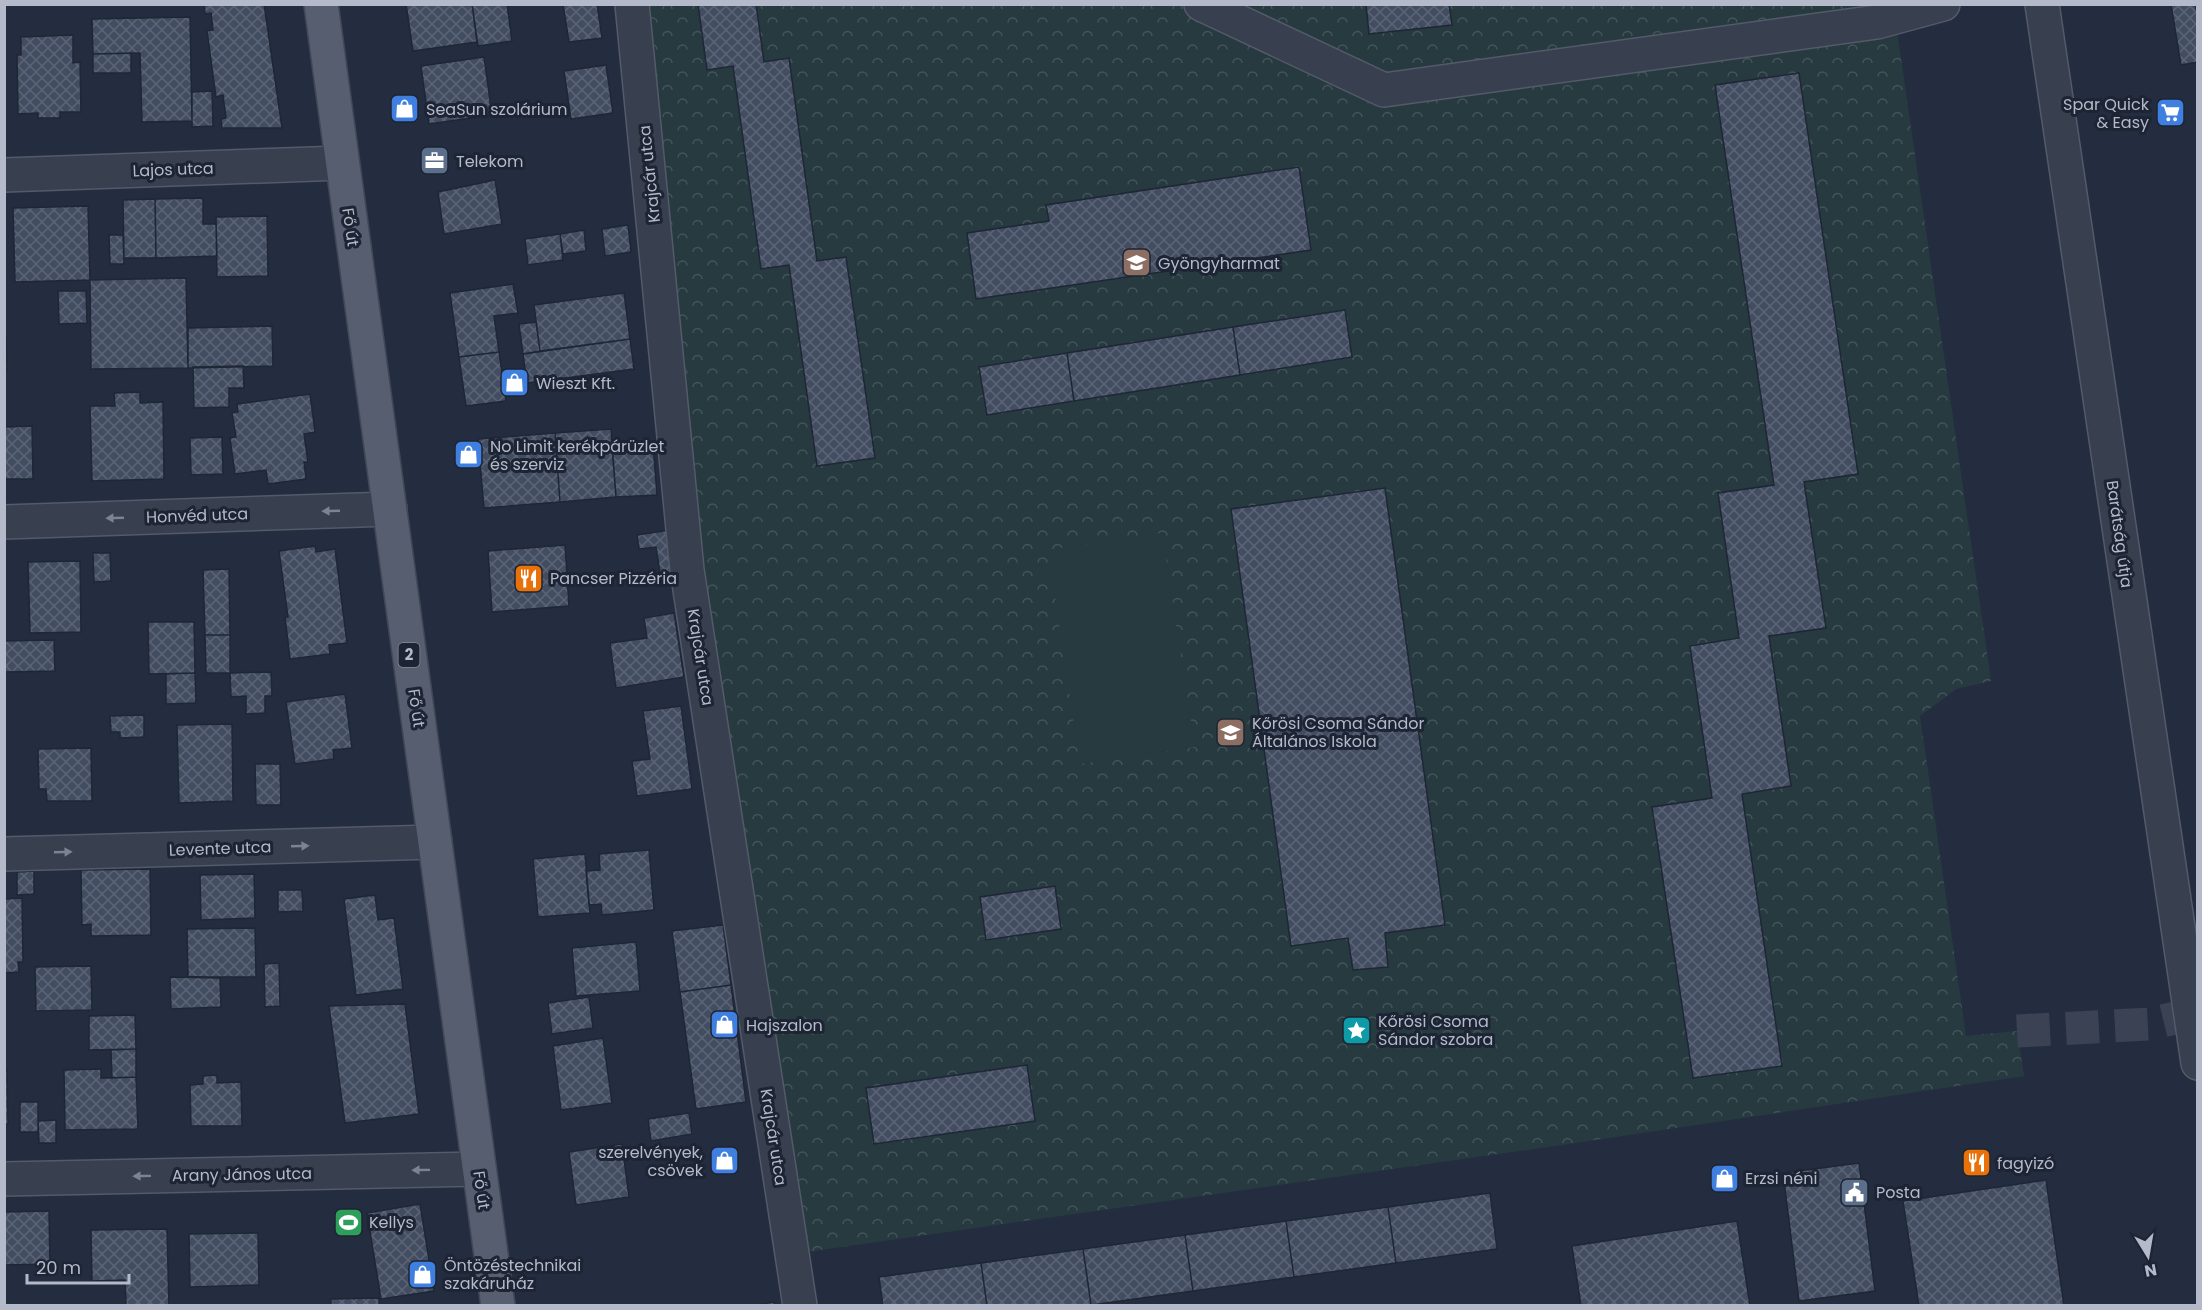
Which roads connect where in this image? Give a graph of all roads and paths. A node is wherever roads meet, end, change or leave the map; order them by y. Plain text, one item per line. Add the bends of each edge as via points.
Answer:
1 (321, 4) edge
2 (632, 4) edge
3 (1201, 4) edge
4 (1943, 4) edge
5 (2042, 4) edge
6 (342, 163) junction
7 (4, 175) edge
8 (390, 509) junction
9 (4, 522) edge
10 (435, 842) junction
11 (4, 854) edge
12 (2198, 1063) edge
13 (479, 1169) junction
14 (4, 1179) edge
15 (498, 1305) edge
16 (800, 1305) edge

1 - 6 main road, Fő út / 2
2 - 16 street, Krajcár utca via 687,570
3 - 4 street via 1384,90 1877,22
5 - 12 street, Barátság útja
6 - 7 street, Lajos utca
6 - 8 main road, Fő út / 2
8 -> 9 street, Honvéd utca
8 - 10 main road, Fő út / 2
11 -> 10 street, Levente utca
10 - 13 main road, Fő út / 2
13 -> 14 street, Arany János utca
13 - 15 main road, Fő út / 2

